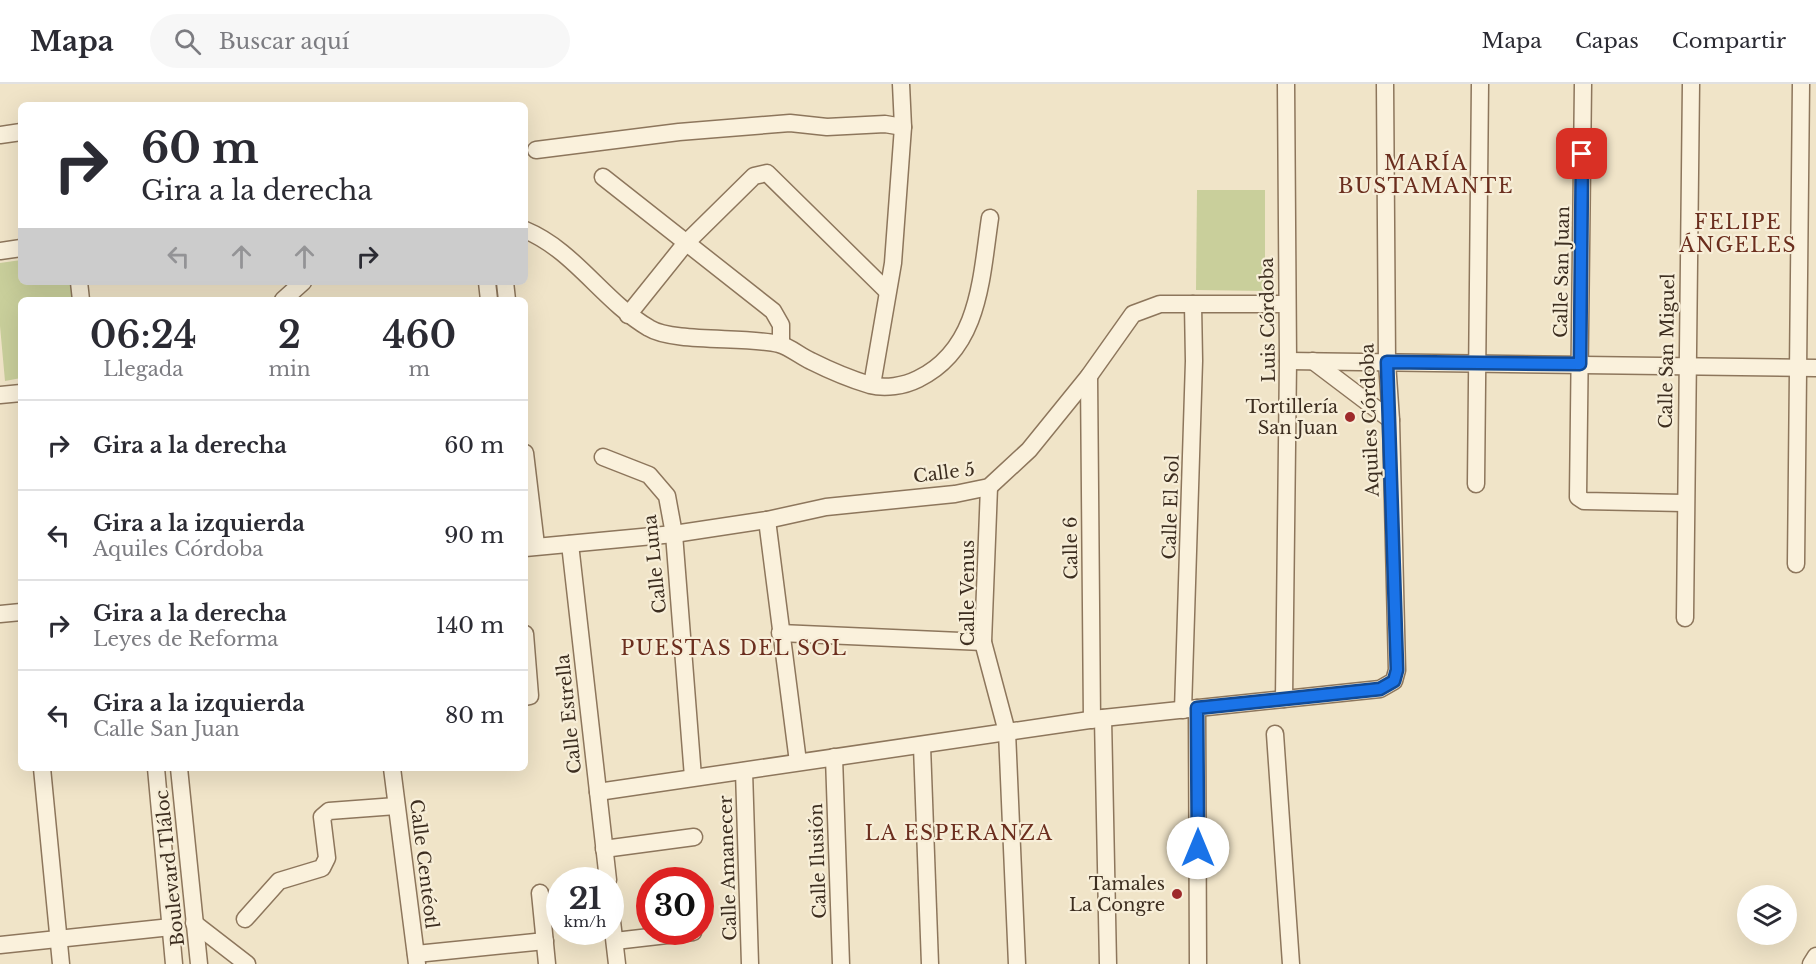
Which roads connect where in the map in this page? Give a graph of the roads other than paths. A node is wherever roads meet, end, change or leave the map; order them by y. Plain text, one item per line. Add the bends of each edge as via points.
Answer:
1 (901, 84) edge
2 (1286, 84) edge
3 (1384, 84) edge
4 (1480, 84) edge
5 (1583, 84) edge
6 (1690, 84) edge
7 (1801, 84) edge
8 (903, 127) junction
9 (18, 132) edge
10 (0, 135) edge
11 (536, 150) dead end
12 (603, 177) dead end
13 (990, 218) dead end
14 (528, 232) edge
15 (685, 244) junction
16 (18, 248) edge
17 (0, 251) edge
18 (300, 285) edge
19 (887, 291) junction
20 (286, 297) edge
21 (1193, 304) junction
22 (1287, 304) junction
23 (628, 315) junction
24 (781, 344) junction
25 (1288, 361) junction
26 (1313, 361) junction
27 (1387, 362) junction
28 (1478, 363) junction
29 (1580, 364) junction
30 (1687, 365) junction
31 (1799, 368) junction
32 (1816, 368) edge
33 (1089, 376) junction
34 (872, 386) junction
35 (18, 393) edge
36 (0, 395) edge
37 (1391, 420) junction
38 (603, 457) dead end
39 (1476, 484) dead end
40 (989, 487) junction
41 (1684, 503) junction
42 (528, 509) edge
43 (766, 520) junction
44 (674, 534) junction
45 (570, 544) junction
46 (530, 547) edge
47 (1796, 564) dead end
48 (18, 612) edge
49 (0, 614) edge
50 (1685, 618) dead end
51 (780, 633) junction
52 (983, 642) junction
53 (528, 672) edge
54 (528, 696) edge
55 (1284, 699) junction
56 (1190, 709) junction
57 (1098, 719) junction
58 (1007, 732) junction
59 (1275, 734) dead end
60 (922, 746) junction
61 (834, 757) junction
62 (798, 762) junction
63 (42, 771) edge
64 (156, 771) edge
65 (179, 771) edge
66 (392, 771) edge
67 (744, 771) junction
68 (693, 777) junction
69 (598, 792) junction
70 (396, 806) junction
71 (694, 837) dead end
72 (604, 849) junction
73 (606, 867) edge
74 (540, 893) dead end
75 (245, 919) dead end
76 (195, 923) junction
77 (171, 927) junction
78 (59, 940) junction
79 (545, 941) junction
80 (0, 945) edge
81 (615, 945) edge
82 (1816, 956) edge
83 (416, 959) edge
84 (243, 963) edge
85 (61, 964) edge
86 (174, 964) edge
87 (199, 964) edge
88 (548, 964) edge
89 (617, 964) edge
90 (750, 964) edge
91 (842, 964) edge
92 (930, 964) edge
93 (1017, 964) edge
94 (1108, 964) edge
95 (1198, 964) edge
96 (1291, 964) edge
97 (1811, 964) edge

1 - 8 street
2 - 22 street, Luis Córdoba
3 - 27 street, Aquiles Córdoba
4 - 28 street
5 - 29 street, Calle San Juan
6 - 30 street, Calle San Miguel
7 - 31 street
8 - 11 street via 790,123
8 - 19 street via 895,244
9 - 10 street
12 - 15 street
13 - 34 street via 982,276 971,320 958,348 937,370 907,384
14 - 23 street via 555,246
15 - 19 street via 754,176 767,173
15 - 23 street
15 - 24 street via 772,311 781,324
16 - 17 street
18 - 20 street
19 - 34 street
21 - 22 street, Calle 5
21 - 33 street, Calle 5 via 1160,304 1133,314
21 - 56 street, Calle El Sol
22 - 25 street, Luis Córdoba
23 - 24 street via 652,330
24 - 34 street via 809,361
25 - 26 street
25 - 55 street, Luis Córdoba
26 - 27 street
26 - 37 street
27 - 28 street
27 - 37 street, Aquiles Córdoba
28 - 29 street
28 - 39 street
29 - 30 street
29 - 41 street, Calle San Juan via 1578,497 1584,501
30 - 31 street
30 - 41 street, Calle San Miguel
31 - 32 street
31 - 47 street
33 - 40 street, Calle 5 via 1029,450
33 - 57 street, Calle 6
35 - 36 street
37 - 55 street, Aquiles Córdoba via 1397,670 1394,681 1380,689
38 - 44 street, Calle Luna via 649,475 667,496
40 - 43 street, Calle 5 via 826,507
40 - 52 street, Calle Venus
41 - 50 street, Calle San Miguel
42 - 46 street
43 - 44 street, Calle 5
43 - 51 street
44 - 45 street, Calle 5
44 - 68 street, Calle Luna
45 - 46 street, Calle 5
45 - 69 street, Calle Estrella
48 - 49 street
51 - 52 street
51 - 62 street
52 - 58 street, Calle Venus
53 - 54 street
55 - 56 street
56 - 57 street
56 - 95 street, Calle El Sol
57 - 58 street
57 - 94 street, Calle 6
58 - 60 street
58 - 93 street, Calle Venus
59 - 96 street
60 - 61 street
60 - 92 street
61 - 62 street
61 - 91 street, Calle Ilusión
62 - 67 street
63 - 78 street
64 - 77 street, Boulevard Tláloc
65 - 76 street, Boulevard Tláloc
66 - 70 street, Calle Centéotl
67 - 68 street
67 - 90 street, Calle Amanecer
68 - 69 street
69 - 72 street, Calle Estrella
70 - 75 street via 329,811 322,817 327,858 322,868 279,880
70 - 83 street, Calle Centéotl
71 - 72 street
72 - 73 street, Calle Estrella
74 - 79 street
76 - 84 street
76 - 87 street, Boulevard Tláloc
77 - 78 street
77 - 86 street, Boulevard Tláloc
78 - 80 street
78 - 85 street
79 - 83 street
79 - 88 street
81 - 89 street
82 - 97 street

